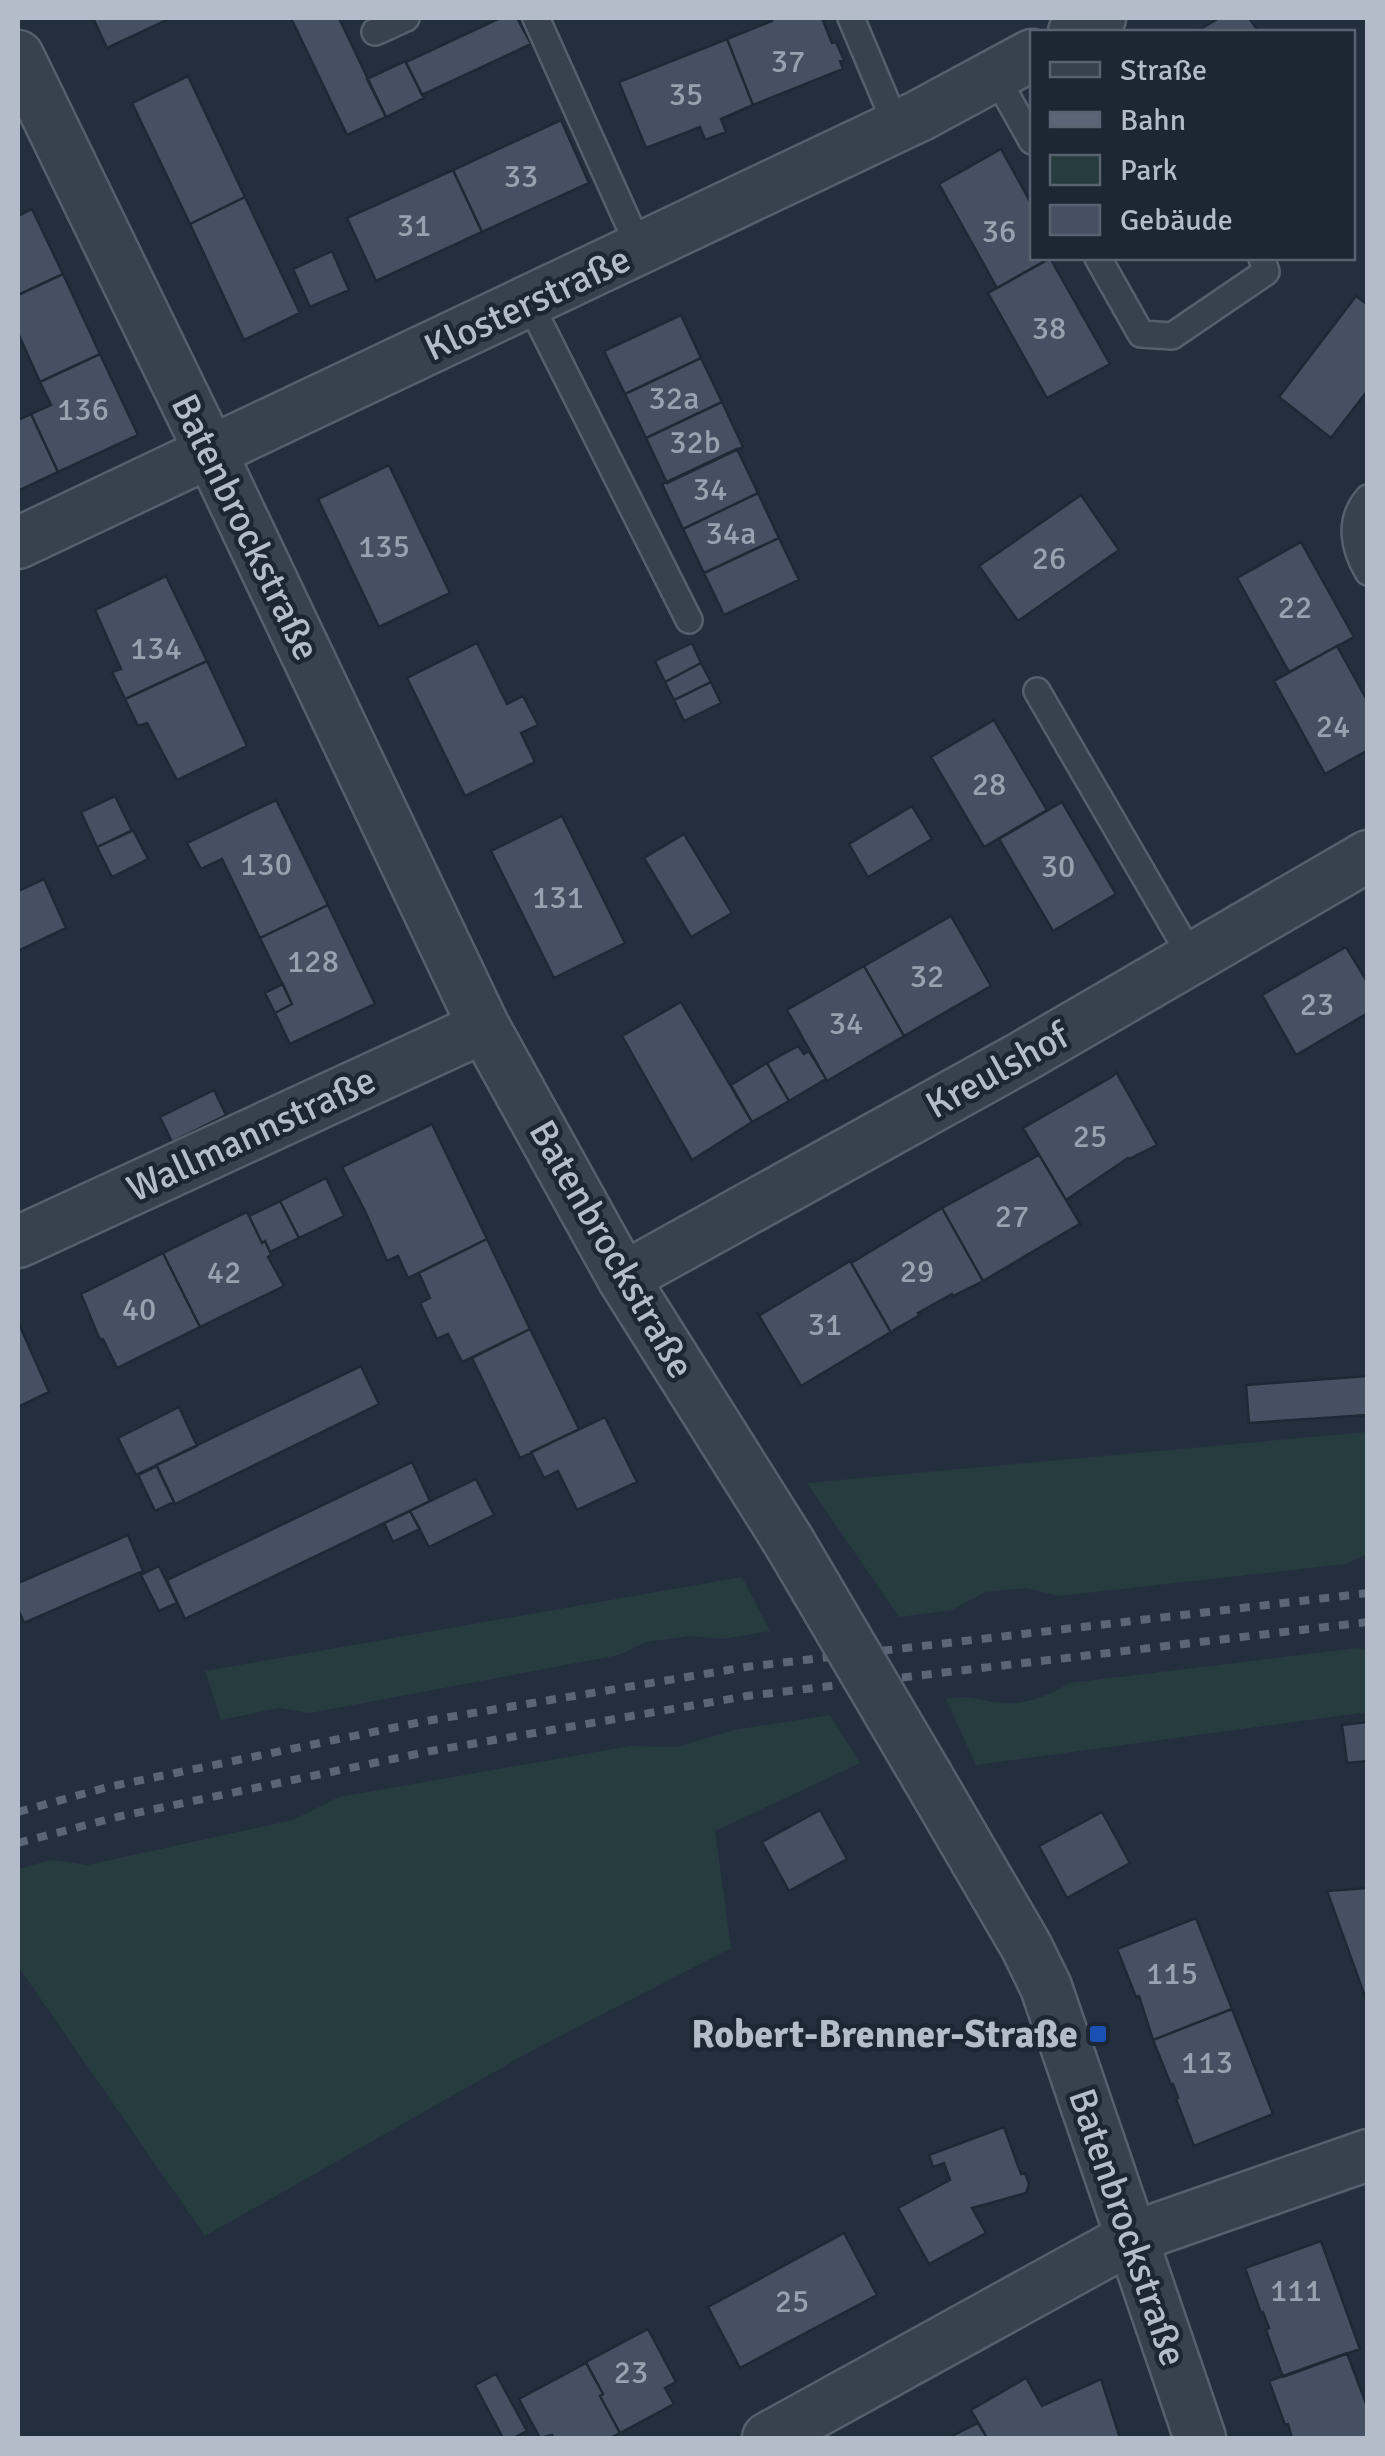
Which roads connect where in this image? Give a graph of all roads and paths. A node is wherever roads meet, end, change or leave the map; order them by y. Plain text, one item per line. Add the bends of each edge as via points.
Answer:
1 (406, 18) edge
2 (536, 18) edge
3 (851, 18) edge
4 (375, 32) dead end
5 (18, 56) edge
6 (1014, 65) edge
7 (897, 127) junction
8 (1030, 133) edge
9 (640, 249) junction
10 (1099, 260) edge
11 (1263, 260) edge
12 (529, 302) junction
13 (210, 453) junction
14 (1368, 498) edge
15 (18, 543) edge
16 (1368, 572) edge
17 (689, 620) dead end
18 (1038, 691) dead end
19 (1368, 856) edge
20 (1192, 958) junction
21 (484, 1027) junction
22 (18, 1242) edge
23 (623, 1278) junction
24 (1368, 2155) edge
25 (1130, 2238) junction
26 (768, 2438) edge
27 (1200, 2438) edge

1 - 4 lane
2 - 9 lane
3 - 7 lane
5 - 13 street, Batenbrockstraße
6 - 7 street, Klosterstraße
6 - 8 lane
7 - 9 street, Klosterstraße
9 - 12 street, Klosterstraße
10 - 11 lane via 1141,334 1172,336 1266,272
12 - 13 street, Klosterstraße
12 - 17 lane
13 - 15 street, Klosterstraße
13 - 21 street, Batenbrockstraße
14 - 16 lane via 1359,508 1354,537
18 - 20 lane
19 - 20 street, Kreulshof
20 - 23 street, Kreulshof
21 - 22 street, Wallmannstraße
21 - 23 street, Batenbrockstraße
23 - 25 street, Batenbrockstraße, bridge via 789,1542 1026,1946 1046,1987
24 - 25 street
25 - 26 street
25 - 27 street, Batenbrockstraße

